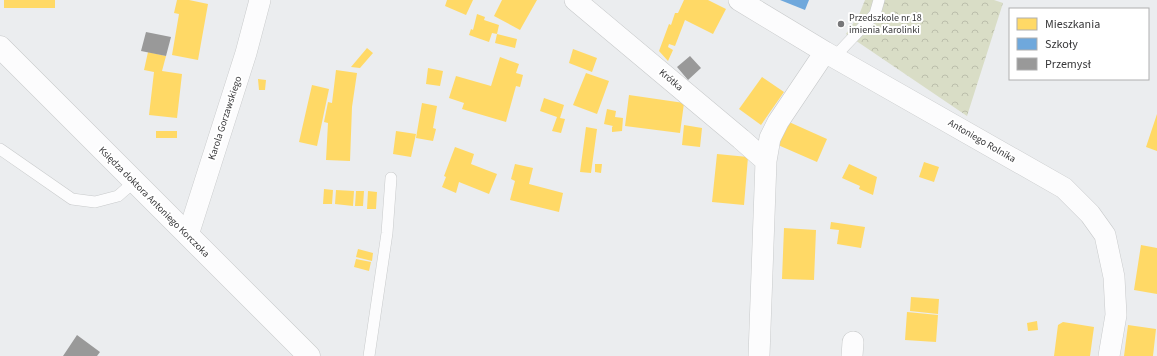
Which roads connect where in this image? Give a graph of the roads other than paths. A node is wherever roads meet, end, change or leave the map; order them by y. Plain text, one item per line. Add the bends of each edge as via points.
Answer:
1 (260, 0) edge
2 (575, 0) edge
3 (740, 0) edge
4 (879, 0) edge
5 (761, 6) edge
6 (0, 47) edge
7 (831, 55) junction
8 (0, 149) edge
9 (766, 161) junction
10 (391, 178) dead end
11 (134, 182) junction
12 (188, 235) junction
13 (309, 356) edge
14 (369, 356) edge
15 (759, 356) edge
16 (1109, 356) edge

1 - 12 street, Karola Gorzawskiego via 246,53
2 - 9 street, Krótka
3 - 5 street, Antoniego Rolnika
4 - 7 lane via 875,14 840,51
5 - 7 street, Antoniego Rolnika
6 - 11 street, Księdza doktora Antoniego Korczoka
7 - 9 street via 775,127 770,138
7 - 16 street, Antoniego Rolnika via 1064,188 1090,214 1105,235 1114,277 1116,315
8 - 11 lane via 72,198 95,202 118,196
9 - 15 street
10 - 14 lane via 387,233
11 - 12 street, Księdza doktora Antoniego Korczoka
12 - 13 street, Księdza doktora Antoniego Korczoka

